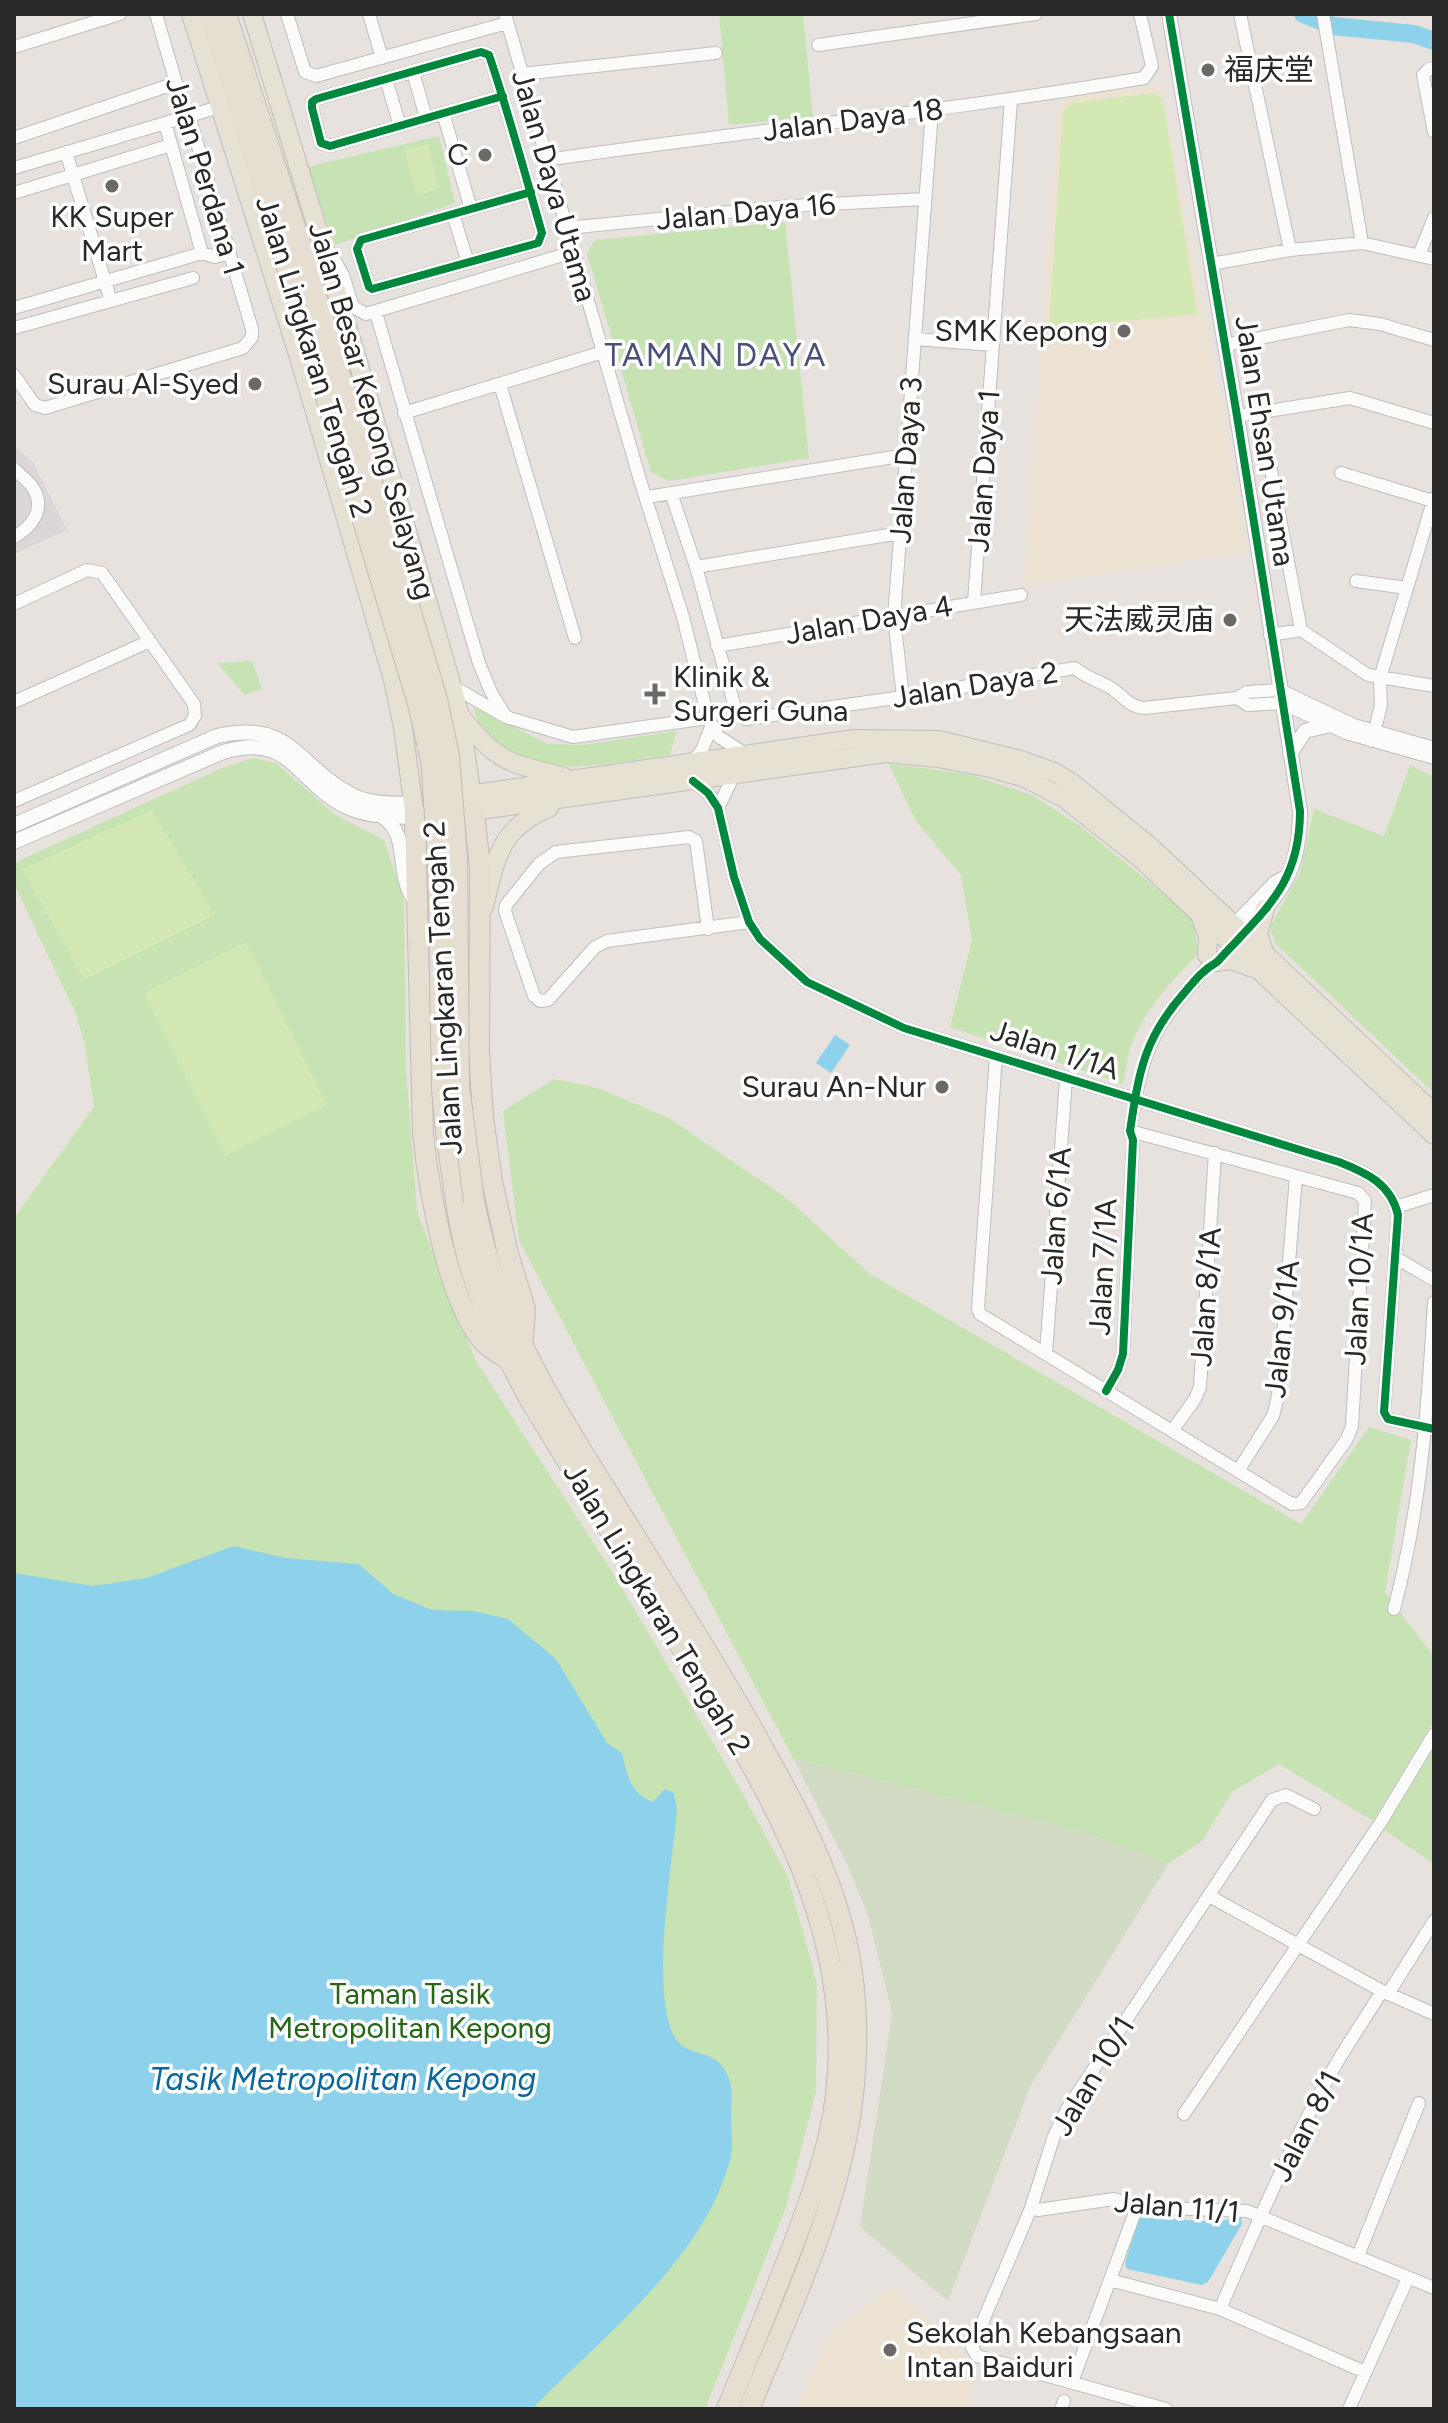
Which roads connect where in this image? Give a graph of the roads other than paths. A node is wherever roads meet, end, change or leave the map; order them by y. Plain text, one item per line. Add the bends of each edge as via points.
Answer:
1 (73, 14) edge
2 (120, 14) edge
3 (156, 14) edge
4 (191, 14) edge
5 (210, 14) edge
6 (226, 14) edge
7 (252, 14) edge
8 (287, 14) edge
9 (369, 14) edge
10 (1036, 14) edge
11 (1140, 14) edge
12 (1169, 14) edge
13 (1240, 14) edge
14 (1323, 14) edge
15 (1003, 17) edge
16 (506, 19) edge
17 (77, 27) junction
18 (818, 45) dead end
19 (14, 47) edge
20 (716, 53) dead end
21 (382, 58) junction
22 (1434, 68) edge
23 (413, 72) junction
24 (522, 74) junction
25 (386, 79) junction
26 (176, 83) junction
27 (503, 96) junction
28 (1011, 100) junction
29 (219, 107) junction
30 (932, 111) junction
31 (443, 113) junction
32 (189, 116) junction
33 (426, 118) junction
34 (165, 123) junction
35 (400, 126) junction
36 (1434, 132) edge
37 (539, 136) junction
38 (14, 138) edge
39 (516, 142) junction
40 (171, 145) junction
41 (66, 152) junction
42 (546, 160) junction
43 (14, 168) edge
44 (73, 175) junction
45 (531, 192) junction
46 (14, 193) edge
47 (925, 199) junction
48 (471, 209) junction
49 (453, 214) junction
50 (1434, 218) edge
51 (567, 228) junction
52 (321, 241) junction
53 (1362, 243) junction
54 (290, 244) junction
55 (1290, 250) junction
56 (573, 252) junction
57 (202, 253) junction
58 (230, 253) junction
59 (1419, 255) junction
60 (1434, 259) edge
61 (468, 263) junction
62 (1211, 264) junction
63 (193, 278) dead end
64 (105, 281) junction
65 (111, 301) junction
66 (14, 308) edge
67 (376, 313) junction
68 (15, 324) edge
69 (915, 339) junction
70 (1434, 340) edge
71 (993, 345) junction
72 (1225, 345) junction
73 (603, 352) junction
74 (14, 375) edge
75 (500, 384) junction
76 (1260, 412) junction
77 (404, 413) junction
78 (1237, 416) junction
79 (1434, 423) edge
80 (906, 455) junction
81 (14, 469) edge
82 (1341, 473) dead end
83 (671, 493) junction
84 (647, 497) junction
85 (1434, 500) edge
86 (900, 533) junction
87 (14, 537) edge
88 (696, 567) junction
89 (1356, 581) dead end
90 (1407, 588) junction
91 (1021, 595) dead end
92 (974, 602) junction
93 (14, 604) edge
94 (894, 618) junction
95 (1301, 630) junction
96 (1270, 635) junction
97 (575, 638) dead end
98 (150, 641) junction
99 (717, 646) junction
100 (1380, 678) junction
101 (452, 686) junction
102 (1434, 686) edge
103 (903, 697) junction
104 (1281, 697) junction
105 (14, 702) edge
106 (506, 717) junction
107 (461, 723) junction
108 (710, 723) junction
109 (1330, 725) junction
110 (403, 728) junction
111 (243, 730) junction
112 (1373, 736) junction
113 (244, 746) junction
114 (1434, 748) edge
115 (1290, 754) junction
116 (748, 755) junction
117 (1434, 758) edge
118 (692, 773) junction
119 (734, 775) junction
120 (576, 788) junction
121 (14, 801) edge
122 (473, 803) junction
123 (718, 808) junction
124 (414, 810) junction
125 (382, 816) junction
126 (14, 825) edge
127 (14, 842) edge
128 (480, 867) junction
129 (1288, 876) junction
130 (417, 878) junction
131 (418, 905) junction
132 (1265, 909) junction
133 (1199, 913) junction
134 (749, 922) junction
135 (708, 929) junction
136 (477, 934) junction
137 (1233, 935) junction
138 (1265, 954) junction
139 (1209, 962) junction
140 (1265, 975) junction
141 (996, 1056) junction
142 (1066, 1079) junction
143 (1136, 1101) junction
144 (1434, 1113) edge
145 (1134, 1135) junction
146 (1434, 1135) edge
147 (1215, 1153) junction
148 (1296, 1177) junction
149 (1434, 1195) edge
150 (1396, 1207) junction
151 (1396, 1258) junction
152 (1434, 1280) edge
153 (1434, 1302) edge
154 (516, 1352) junction
155 (1046, 1354) junction
156 (1106, 1391) junction
157 (1430, 1428) edge
158 (1172, 1431) junction
159 (1238, 1471) junction
160 (1394, 1609) dead end
161 (1434, 1734) edge
162 (1314, 1809) dead end
163 (1209, 1896) junction
164 (1434, 1921) edge
165 (1297, 1944) junction
166 (1385, 1992) junction
167 (1434, 2014) edge
168 (1419, 2103) dead end
169 (1184, 2114) dead end
170 (1137, 2207) junction
171 (1031, 2208) junction
172 (1261, 2215) junction
173 (1358, 2256) junction
174 (1408, 2278) junction
175 (1110, 2280) junction
176 (1434, 2288) edge
177 (1220, 2309) junction
178 (1365, 2372) junction
179 (1072, 2382) junction
180 (727, 2409) edge
181 (749, 2409) edge
182 (1166, 2409) edge
183 (1349, 2409) edge

1 - 17 street
2 - 17 street
3 - 26 street, Jalan Perdana 1
4 - 29 main road, Jalan Besar Kepong Selayang
5 - 54 highway, Jalan Lingkaran Tengah 2
6 - 54 highway, Jalan Lingkaran Tengah 2
7 - 52 main road, Jalan Besar Kepong Selayang
8 - 21 street via 305,72 316,76
9 - 21 street
10 - 15 street
11 - 28 street, Jalan Daya 18 via 1152,66 1144,78
12 - 62 street, Jalan Ehsan Utama
13 - 55 street
14 - 53 street
15 - 18 street
16 - 21 street
16 - 24 street, Jalan Daya Utama
17 - 19 street
20 - 24 street
22 - 36 street via 1423,75
23 - 25 street
23 - 27 street via 486,52
23 - 33 street
24 - 37 street, Jalan Daya Utama
25 - 35 street
25 - 35 street via 312,102 321,143 330,146
26 - 32 street, Jalan Perdana 1
26 - 38 street
27 - 31 street
27 - 39 street
28 - 30 street, Jalan Daya 18
28 - 71 street, Jalan Daya 1
29 - 32 street
29 - 110 main road, Jalan Besar Kepong Selayang via 301,364
30 - 42 street, Jalan Daya 18
30 - 47 street, Jalan Daya 3
31 - 33 street
31 - 48 street
32 - 34 street
32 - 58 street, Jalan Perdana 1
33 - 35 street
34 - 40 street
34 - 41 street
37 - 39 street
37 - 42 street, Jalan Daya Utama
39 - 45 street
40 - 44 street
40 - 57 street
41 - 43 street
41 - 44 street
42 - 51 street, Jalan Daya Utama
44 - 46 street
44 - 64 street
45 - 48 street
45 - 61 street via 542,233 538,243
47 - 51 street, Jalan Daya 16
47 - 69 street, Jalan Daya 3
48 - 49 street
49 - 61 street
49 - 61 street via 361,240 357,249 372,289
50 - 59 street
51 - 56 street, Jalan Daya Utama
52 - 67 street via 334,257 353,307
52 - 101 main road, Jalan Besar Kepong Selayang
53 - 55 street
53 - 59 street
54 - 154 highway, Jalan Lingkaran Tengah 2, bridge via 437,699 449,756 457,857 465,1202
55 - 62 street
56 - 67 street
56 - 73 street, Jalan Daya Utama
57 - 58 street
57 - 64 street
58 - 74 street, Jalan Perdana 1 via 252,329 243,348 45,408 35,405
59 - 60 street
62 - 72 street, Jalan Ehsan Utama
63 - 65 street
64 - 65 street
64 - 66 street
65 - 68 street
67 - 77 street
69 - 71 street
69 - 80 street, Jalan Daya 3
70 - 72 street via 1349,320
71 - 92 street, Jalan Daya 1
72 - 78 street, Jalan Ehsan Utama
73 - 75 street
73 - 84 street, Jalan Daya Utama
75 - 77 street
75 - 97 street
76 - 78 street
76 - 79 street via 1350,398
76 - 95 street
77 - 106 street via 479,663
78 - 96 street, Jalan Ehsan Utama
80 - 83 street
80 - 86 street, Jalan Daya 3
81 - 87 street via 33,487 38,512 29,528
82 - 85 street
83 - 84 street
83 - 88 street
84 - 108 street, Jalan Daya Utama
85 - 90 street
86 - 88 street
86 - 94 street, Jalan Daya 3
88 - 99 street
89 - 90 street
90 - 100 street
91 - 92 street, Jalan Daya 4
92 - 94 street, Jalan Daya 4
93 - 98 street via 87,570 102,573
94 - 99 street, Jalan Daya 4
94 - 103 street, Jalan Daya 3
95 - 96 street
95 - 100 street
96 - 104 street, Jalan Ehsan Utama
98 - 105 street
98 - 121 street via 194,704 189,725
99 - 103 street, Jalan Daya 2 via 736,711 746,719
100 - 102 street
100 - 112 street via 1381,705
101 - 106 street
101 - 107 main road, Jalan Besar Kepong Selayang
103 - 104 street, Jalan Daya 2 via 1075,668 1134,707 1237,698 1247,692
104 - 109 street
104 - 112 street
104 - 115 street, Jalan Ehsan Utama
106 - 108 street via 573,737
107 - 110 main road via 451,757 433,768 416,759
107 - 120 main road via 496,756
107 - 122 main road, Jalan Besar Kepong Selayang
108 - 116 street via 725,742
108 - 118 street
109 - 112 street
109 - 115 street via 1305,731
110 - 124 main road, Jalan Besar Kepong Selayang
111 - 113 street
111 - 124 street via 286,744 353,796
111 - 126 street via 217,736
112 - 114 street
112 - 117 street
113 - 125 street via 280,753 330,797
113 - 127 street
115 - 129 street, Jalan Ehsan Utama via 1300,831
116 - 118 main road
116 - 137 main road via 887,737 950,742 1054,772 1152,848
118 - 119 main road
118 - 120 main road
118 - 123 street, Jalan 1/1A
119 - 123 street
119 - 133 main road via 886,753 1002,771 1065,799
120 - 122 main road
120 - 136 main road via 516,826 499,853
122 - 124 main road
122 - 128 highway
123 - 134 street, Jalan 1/1A
124 - 125 street
124 - 130 highway
125 - 131 street via 398,831 404,877
128 - 130 highway via 469,853 444,846 426,858
128 - 136 highway
129 - 132 street, Jalan Ehsan Utama
129 - 137 street via 1275,883
130 - 131 highway
131 - 154 highway via 427,1173 450,1272 469,1320 484,1342
132 - 137 street, Jalan Ehsan Utama
132 - 138 main road via 1258,934
133 - 137 main road
133 - 139 main road via 1208,937
134 - 135 street
134 - 141 street, Jalan 1/1A via 807,982 904,1028
135 - 135 street via 607,941 595,947 548,1000 540,1001 505,911 539,864 556,852 693,838
136 - 154 highway via 483,1117 492,1181 525,1309
137 - 138 main road
137 - 139 street, Jalan 7/1A
137 - 140 main road
138 - 144 main road
139 - 140 main road via 1238,961
139 - 143 street, Jalan 7/1A via 1154,1033
140 - 146 main road
141 - 142 street, Jalan 1/1A
141 - 155 street via 978,1308 987,1319
142 - 143 street, Jalan 1/1A
142 - 155 street, Jalan 6/1A
143 - 145 street, Jalan 7/1A via 1142,1110
143 - 150 street, Jalan 1/1A via 1356,1168 1380,1182
145 - 147 street, Jalan 10/1A
145 - 156 street, Jalan 7/1A via 1123,1354
147 - 148 street, Jalan 10/1A
147 - 158 street, Jalan 8/1A via 1200,1387
148 - 159 street, Jalan 9/1A via 1278,1396 1273,1416
148 - 159 street, Jalan 10/1A via 1358,1193 1365,1201 1352,1426 1301,1503 1292,1504
149 - 150 street
150 - 151 street
151 - 152 street
151 - 157 street via 1384,1412 1388,1419
153 - 157 street
154 - 180 highway, Jalan Lingkaran Tengah 2 via 530,1400 778,1814 808,1878 824,1933 836,1998 839,2062 834,2110 813,2190
154 - 181 highway, Jalan Lingkaran Tengah 2 via 755,1733 825,1870 843,1926 854,1995 856,2063 846,2133 822,2223
155 - 156 street
156 - 158 street
157 - 160 street
158 - 159 street
161 - 165 street
162 - 163 street, Jalan 10/1 via 1286,1795 1272,1800
163 - 165 street
163 - 171 street, Jalan 10/1 via 1067,2109
164 - 166 street, Jalan 8/1
165 - 166 street
165 - 169 street
166 - 167 street
166 - 172 street, Jalan 8/1 via 1339,2060
168 - 173 street
170 - 171 street, Jalan 11/1 via 1114,2199
170 - 172 street, Jalan 11/1
170 - 175 street
171 - 179 street, Jalan 10/1 via 972,2347 977,2356
172 - 173 street, Jalan 11/1
172 - 177 street, Jalan 8/1
173 - 174 street, Jalan 11/1
174 - 176 street, Jalan 11/1
174 - 178 street
175 - 177 street
175 - 179 street
177 - 178 street
178 - 183 street
179 - 182 street

